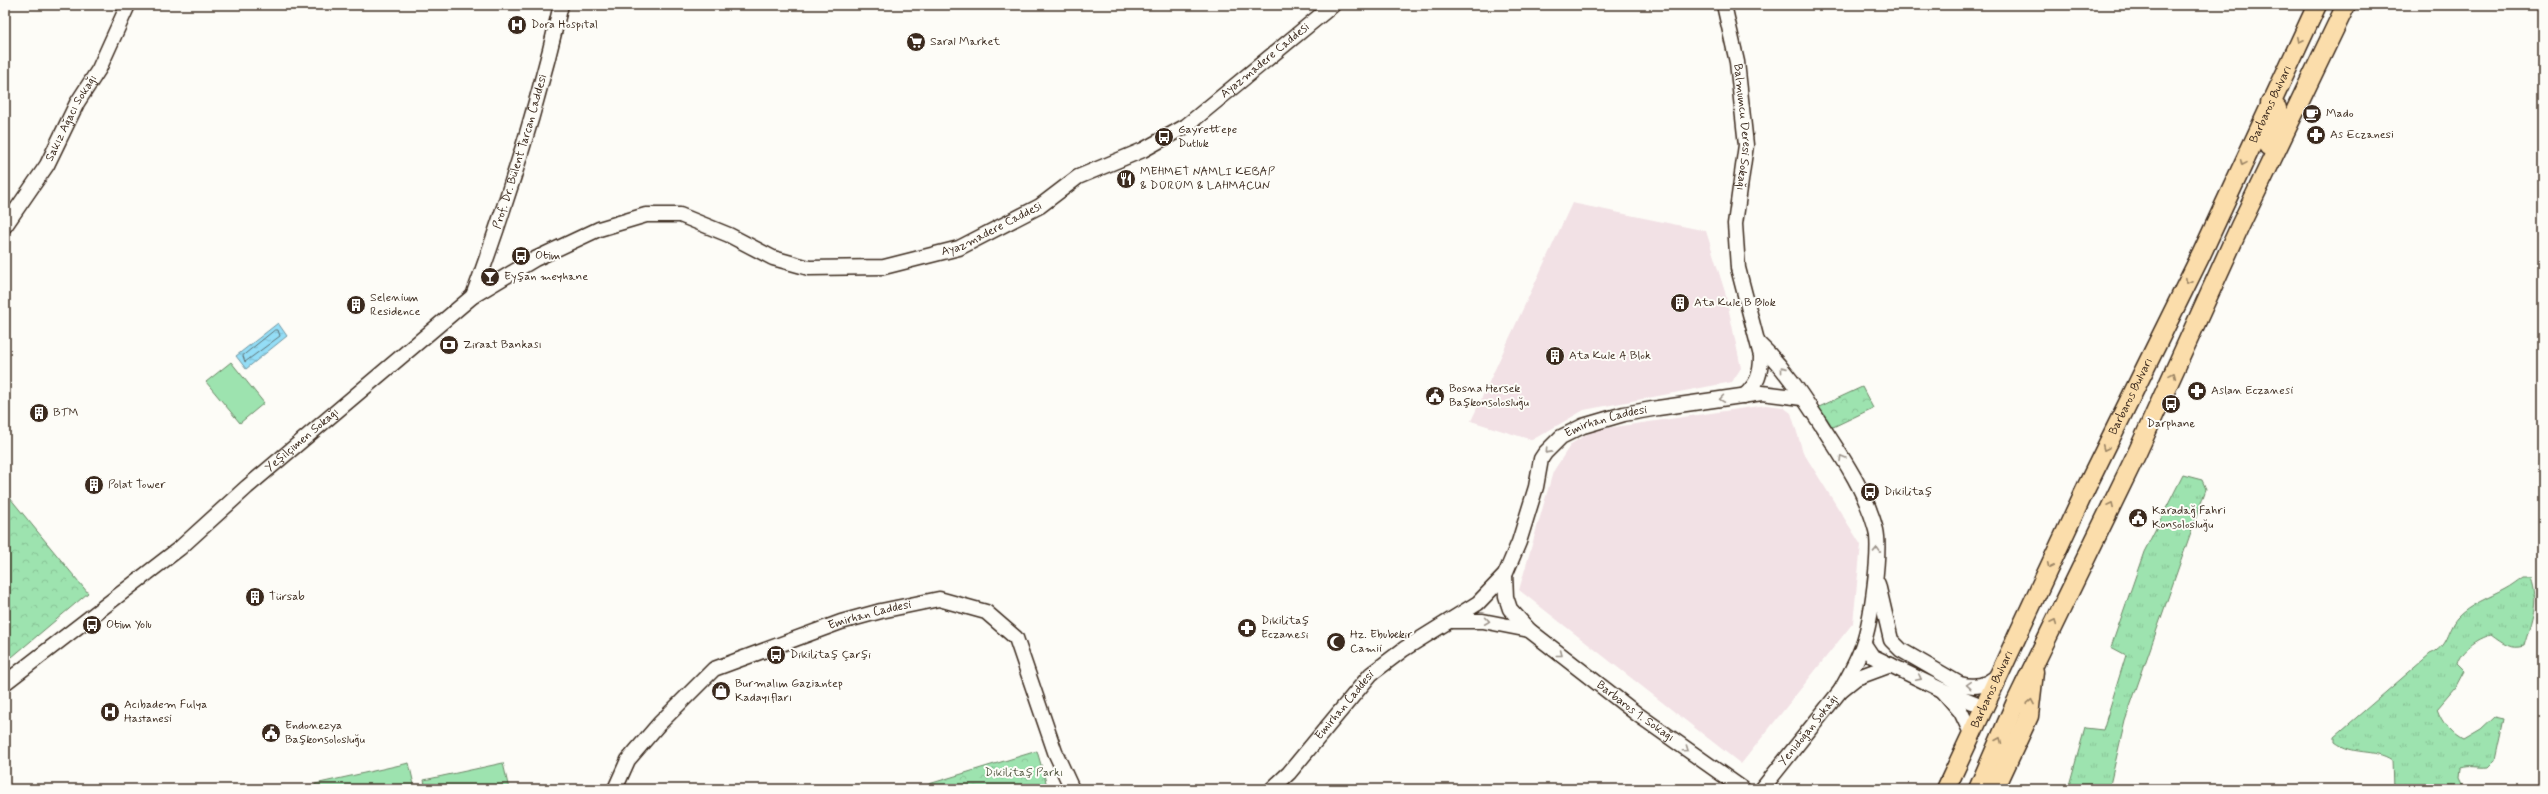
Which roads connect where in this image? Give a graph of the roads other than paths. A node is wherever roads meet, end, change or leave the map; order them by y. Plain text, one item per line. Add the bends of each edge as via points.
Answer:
1 (128, 5) edge
2 (561, 5) edge
3 (1333, 5) edge
4 (1724, 5) edge
5 (2317, 5) edge
6 (2346, 5) edge
7 (2270, 102) junction
8 (2254, 198) junction
9 (5, 226) edge
10 (599, 228) joint
11 (473, 296) junction
12 (1759, 344) junction
13 (1744, 396) junction
14 (1802, 398) junction
15 (1876, 568) junction
16 (1505, 575) junction
17 (1448, 621) junction
18 (1530, 630) junction
19 (1864, 644) junction
20 (2035, 662) junction
21 (1891, 665) junction
22 (2002, 670) junction
23 (12, 673) edge
24 (5, 683) edge
25 (1841, 690) junction
26 (1942, 690) junction
27 (5, 691) edge
28 (2015, 704) junction
29 (1985, 707) junction
30 (1972, 735) junction
31 (1950, 782) edge
32 (1987, 786) edge
33 (615, 789) edge
34 (1072, 789) edge
35 (1272, 789) edge
36 (1743, 789) edge
37 (1762, 789) edge

1 - 9 street, Sakız Ağacı Sokağı via 99,69 77,103 47,165
2 - 11 street, Prof. Dr. Bülent Tarcan Caddesi via 525,136
3 - 10 street, Ayazmadere Caddesi via 1186,126 1143,150 1078,178 1040,206 959,248 884,267 809,268 773,258 729,235 680,215 646,215
4 - 12 street, Balmumcu Deresi Sokağı via 1737,62 1746,145 1735,224 1738,268
5 -> 7 main road, Barbaros Bulvarı
6 - 8 main road
7 - 8 main road via 2277,108 2278,118 2261,166
7 -> 22 main road, Barbaros Bulvarı via 2201,255 2134,388
20 -> 8 main road via 2137,453
10 - 11 street, Yeşilçimen Sokağı via 535,260
11 - 23 street, Yeşilçimen Sokağı via 247,487 180,548
12 - 13 street, Balmumcu Deresi Sokağı via 1761,370 1754,387
14 -> 12 street via 1787,374
13 - 14 street, Emirhan Caddesi via 1772,393
13 -> 16 street, Emirhan Caddesi via 1624,414 1583,426 1561,437 1544,453 1519,542
15 -> 14 street via 1876,532 1871,515 1848,467
15 - 19 street
22 -> 15 street via 1988,684 1970,686 1960,684 1901,650 1891,640 1878,593
16 - 17 street, Emirhan Caddesi via 1478,604
16 - 18 street, Barbaros 1. Sokağı via 1506,597 1510,609
17 -> 18 street via 1483,621
17 - 35 street, Emirhan Caddesi via 1404,649 1372,674 1289,773
18 -> 36 street, Barbaros 1. Sokağı via 1637,714
19 - 21 street via 1872,656
19 - 25 street
20 - 28 main road
32 -> 20 main road via 2028,716 2034,689
21 - 25 street via 1856,678
21 -> 26 street
22 - 29 main road, Barbaros Bulvarı
23 - 24 street, Yeşilçimen Sokağı
23 - 27 street, Yeşilçimen Sokağı
25 - 37 street, Yenidoğan Sokağı
26 - 29 street
26 - 30 street via 1961,712
28 - 29 main road via 1998,708
32 -> 28 main road
29 - 30 main road, Barbaros Bulvarı
30 - 31 main road, Barbaros Bulvarı
31 - 32 main road via 1970,773
33 - 34 street, Emirhan Caddesi via 628,760 659,724 714,669 841,622 939,599 986,612 1016,638 1055,752

